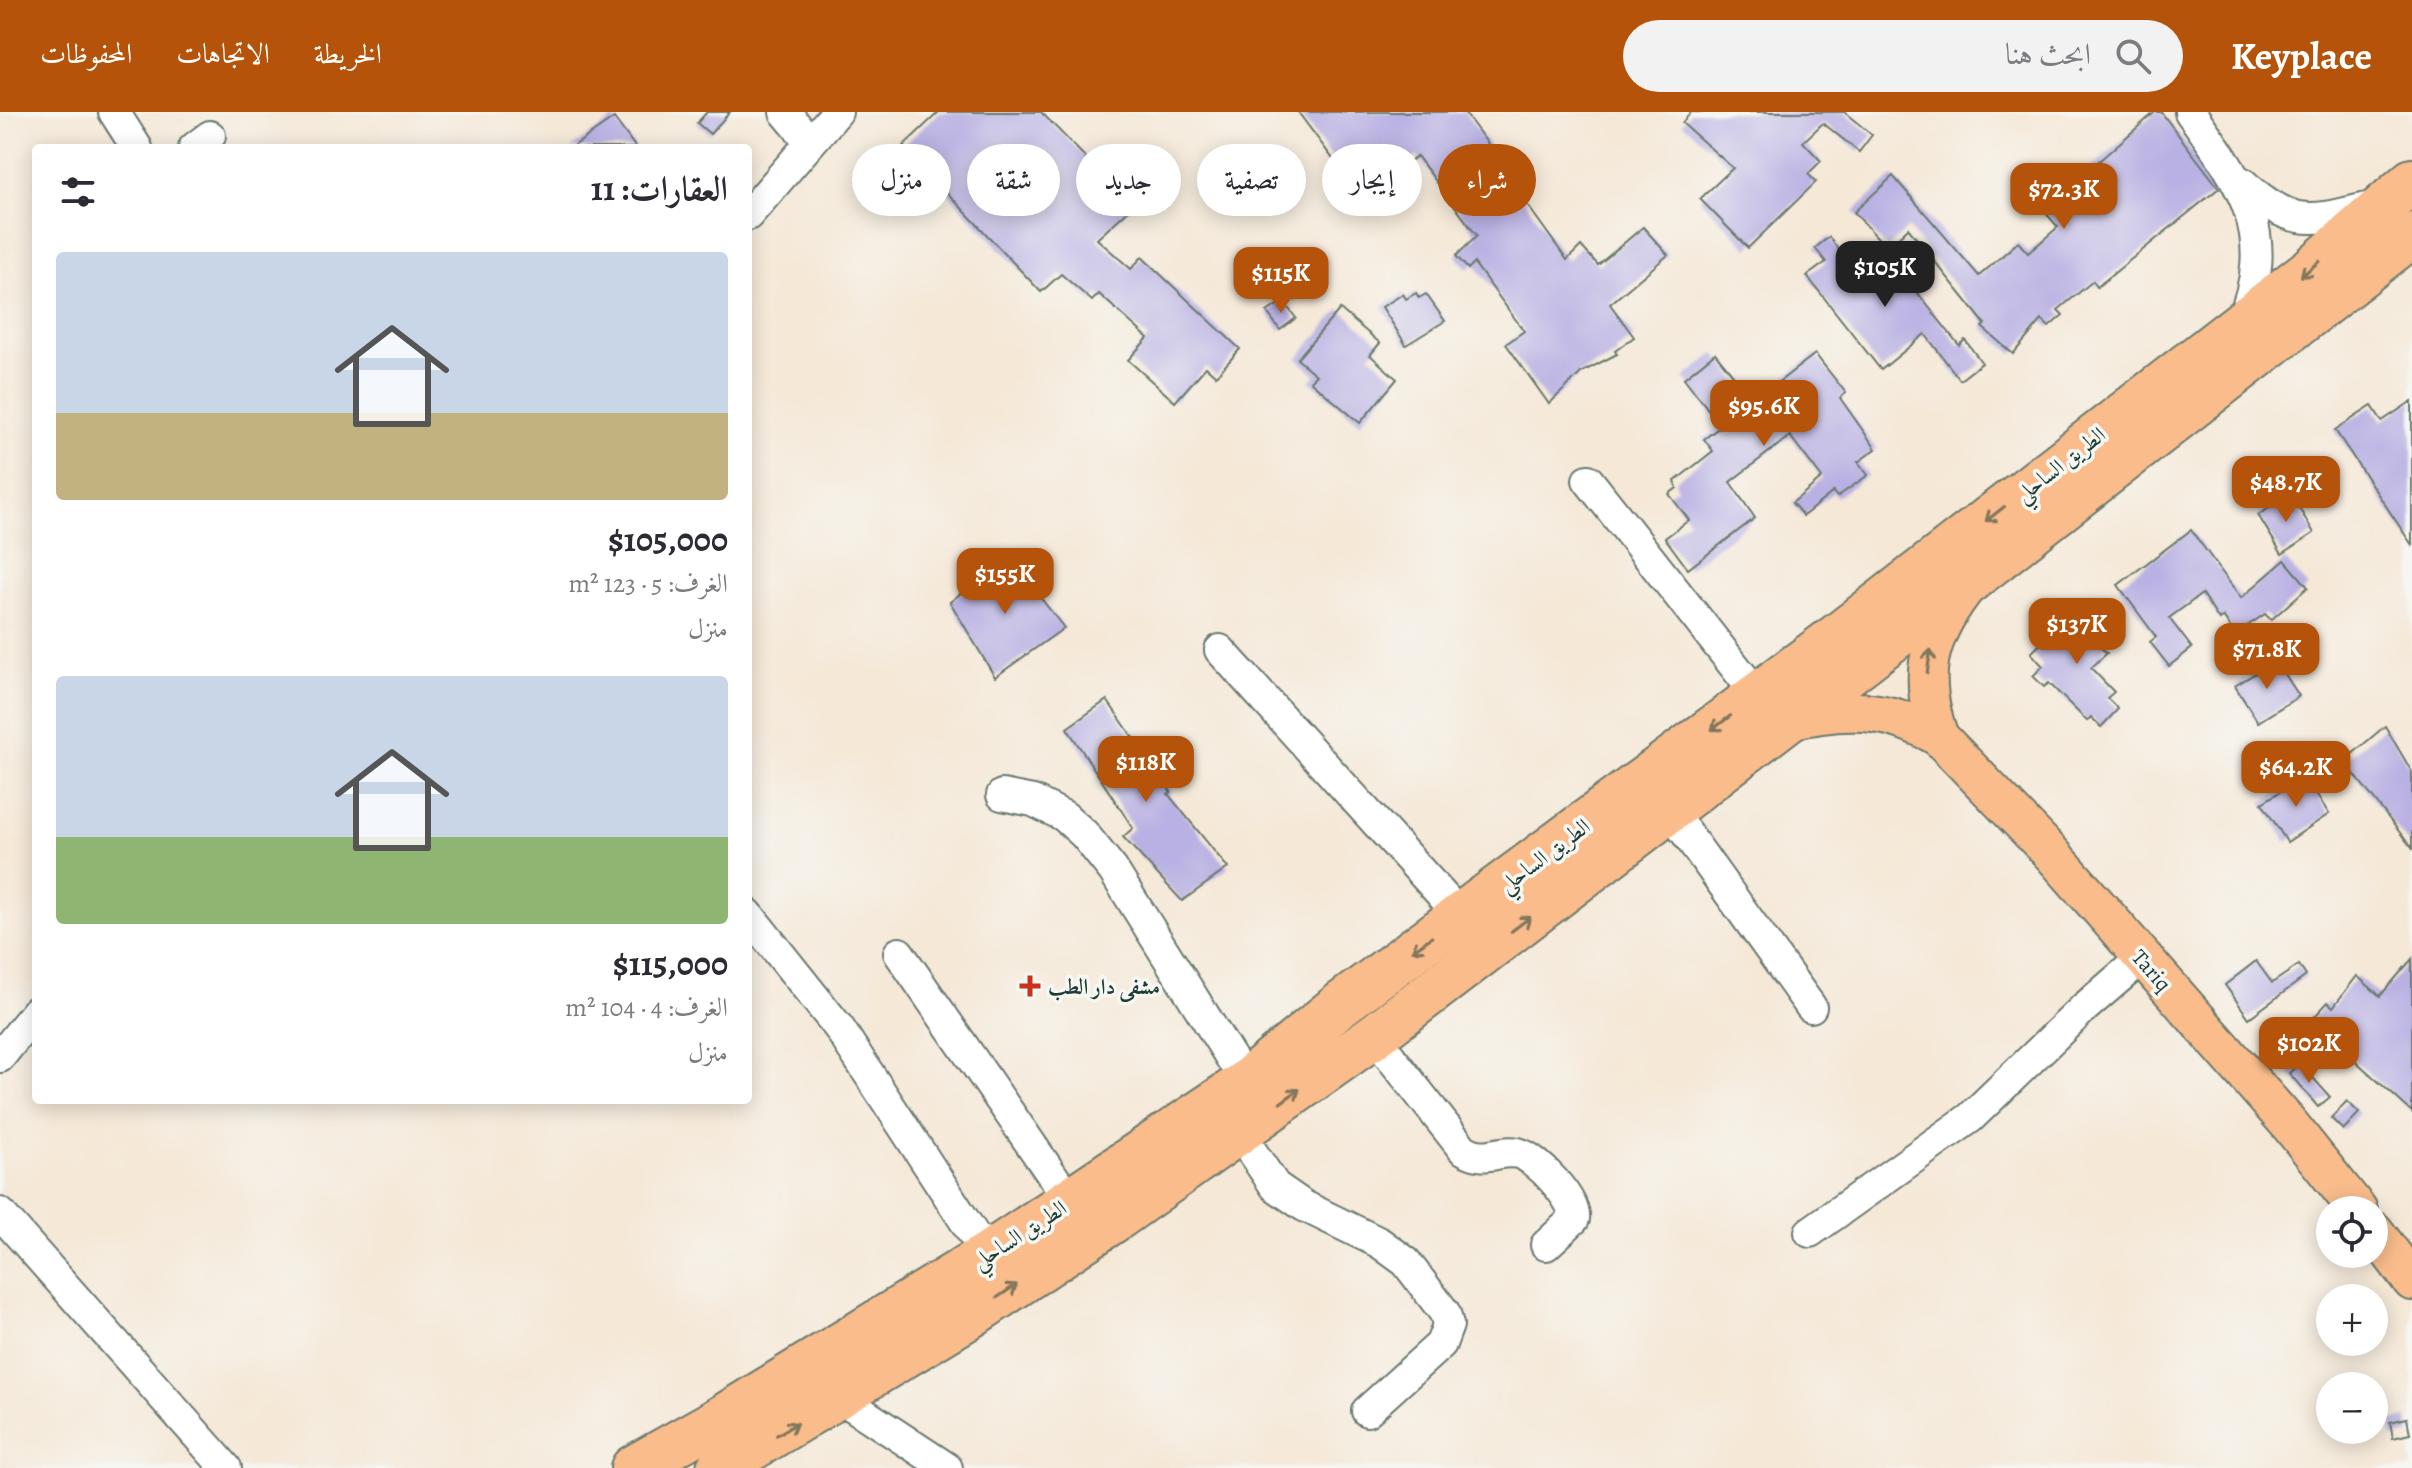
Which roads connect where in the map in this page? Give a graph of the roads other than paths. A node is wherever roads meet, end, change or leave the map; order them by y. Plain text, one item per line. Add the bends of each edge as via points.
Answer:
1 (114, 112) edge
2 (785, 112) edge
3 (837, 112) edge
4 (2190, 112) edge
5 (810, 142) junction
6 (134, 144) edge
7 (2239, 181) junction
8 (2403, 207) edge
9 (752, 210) edge
10 (2241, 323) junction
11 (1588, 480) dead end
12 (1972, 579) junction
13 (1220, 650) dead end
14 (1772, 708) junction
15 (1939, 737) junction
16 (1002, 795) dead end
17 (1669, 809) junction
18 (1461, 916) junction
19 (752, 919) edge
20 (899, 953) dead end
21 (2142, 958) junction
22 (1811, 1007) dead end
23 (32, 1017) edge
24 (1374, 1036) junction
25 (0, 1057) edge
26 (1246, 1082) junction
27 (1239, 1133) junction
28 (2347, 1196) edge
29 (1070, 1201) junction
30 (0, 1213) edge
31 (1810, 1232) dead end
32 (1546, 1245) dead end
33 (2388, 1249) edge
34 (987, 1255) junction
35 (2412, 1281) edge
36 (839, 1397) junction
37 (1367, 1411) dead end
38 (226, 1468) edge
39 (633, 1468) edge
40 (719, 1468) edge
41 (947, 1468) edge

1 - 6 street
2 - 5 street
3 - 5 street
4 - 7 street
5 - 9 street
7 - 8 street via 2272,208 2304,220
7 - 10 street via 2258,236 2255,282
8 -> 10 highway, الطريق الساحلي
8 - 12 highway, الطريق الساحلي
10 -> 14 highway, الطريق الساحلي
11 - 14 street
12 - 14 highway, الطريق الساحلي
15 -> 12 main road via 1929,702 1927,666 1941,620
13 - 18 street
14 - 15 main road via 1868,710 1905,719
14 - 17 highway, الطريق الساحلي
14 -> 18 highway, الطريق الساحلي
15 - 21 main road, Tariq via 2052,854
16 - 26 street via 1033,801 1084,834 1113,870
17 - 22 street
24 -> 17 highway, الطريق الساحلي
18 -> 26 highway, الطريق الساحلي
19 - 34 street via 839,1028
20 - 29 street
21 - 28 main road, Tariq
21 - 31 street via 1970,1118
23 - 25 street
27 -> 24 highway, الطريق الساحلي
24 - 32 street via 1463,1149 1475,1156 1515,1152 1529,1158 1571,1202 1574,1219
26 - 29 highway, الطريق الساحلي
36 -> 27 highway, الطريق الساحلي via 967,1318
27 - 37 street via 1275,1186 1406,1262 1445,1313 1448,1325 1441,1344
29 - 34 highway, الطريق الساحلي
30 - 38 street
33 - 35 main road
34 - 39 highway, الطريق الساحلي
40 -> 36 highway, الطريق الساحلي
36 - 41 street

